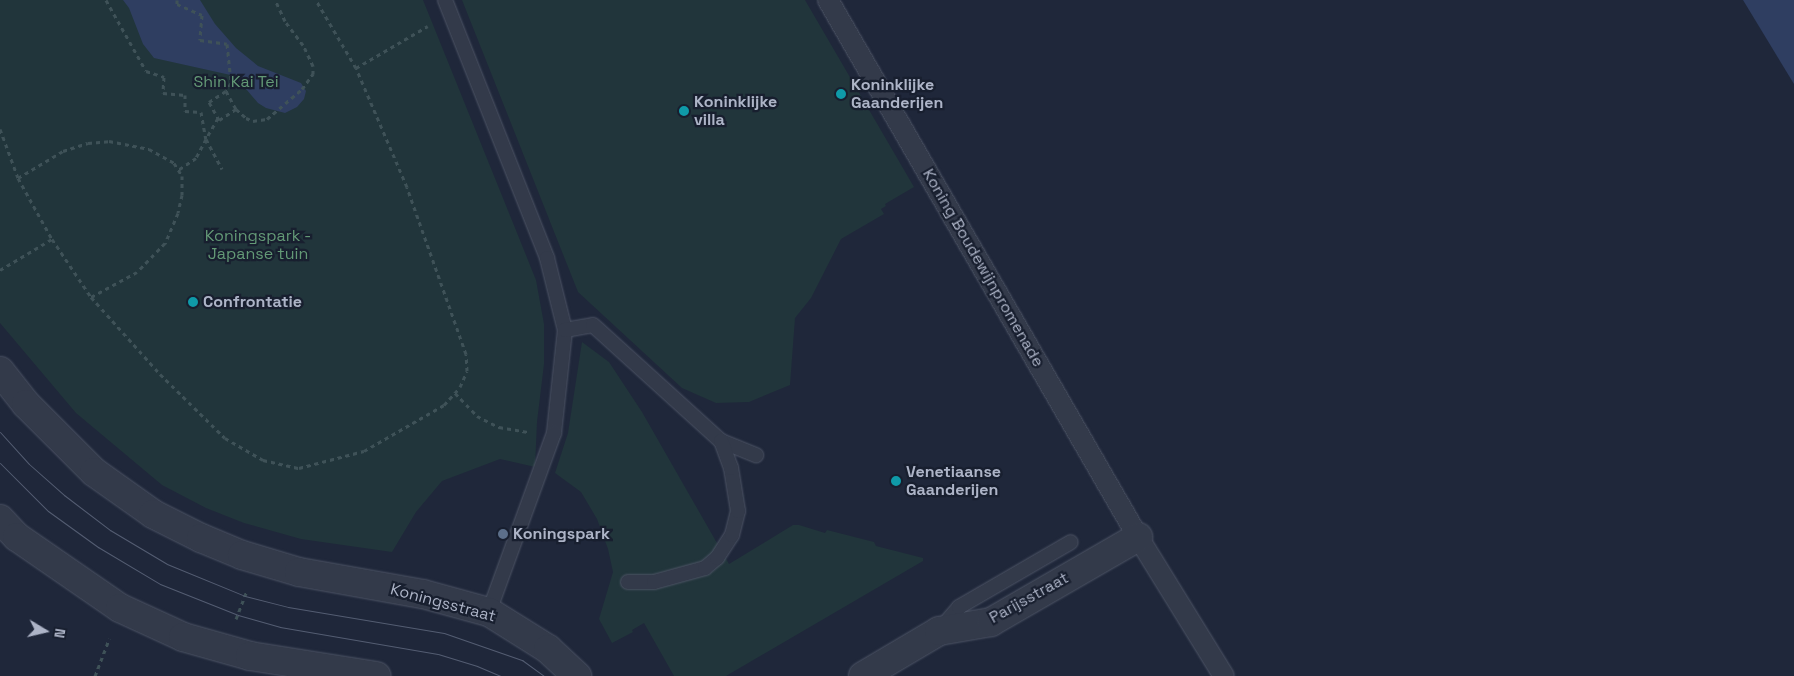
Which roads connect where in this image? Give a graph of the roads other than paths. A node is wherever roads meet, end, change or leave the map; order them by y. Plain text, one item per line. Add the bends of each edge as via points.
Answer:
1 (828, 0) edge
2 (448, 6) edge
3 (565, 330) junction
4 (0, 371) edge
5 (721, 441) junction
6 (756, 455) dead end
7 (0, 519) edge
8 (1138, 537) junction
9 (1070, 542) dead end
10 (628, 582) dead end
11 (489, 612) junction
12 (939, 631) junction
13 (306, 671) edge
14 (376, 676) edge
15 (578, 676) edge
16 (863, 676) edge
17 (1224, 676) edge

1 - 8 street, Koning Boudewijnpromenade
2 - 3 lane via 547,258
3 - 5 lane via 593,326
3 - 11 lane via 554,433
4 - 11 street, Koningsstraat via 26,404 94,472 153,514 201,538 242,555 299,572 423,594
5 - 6 lane
5 - 10 lane via 731,468 738,511 732,535 717,558 705,568 654,582
7 - 13 street via 17,537 120,608 183,637
8 - 12 street, Parijsstraat via 992,622
8 - 17 street, Koning Boudewijnpromenade
9 - 12 lane via 959,608
11 - 15 street, Koningsstraat via 548,649
12 - 16 street, Parijsstraat
13 - 14 street

